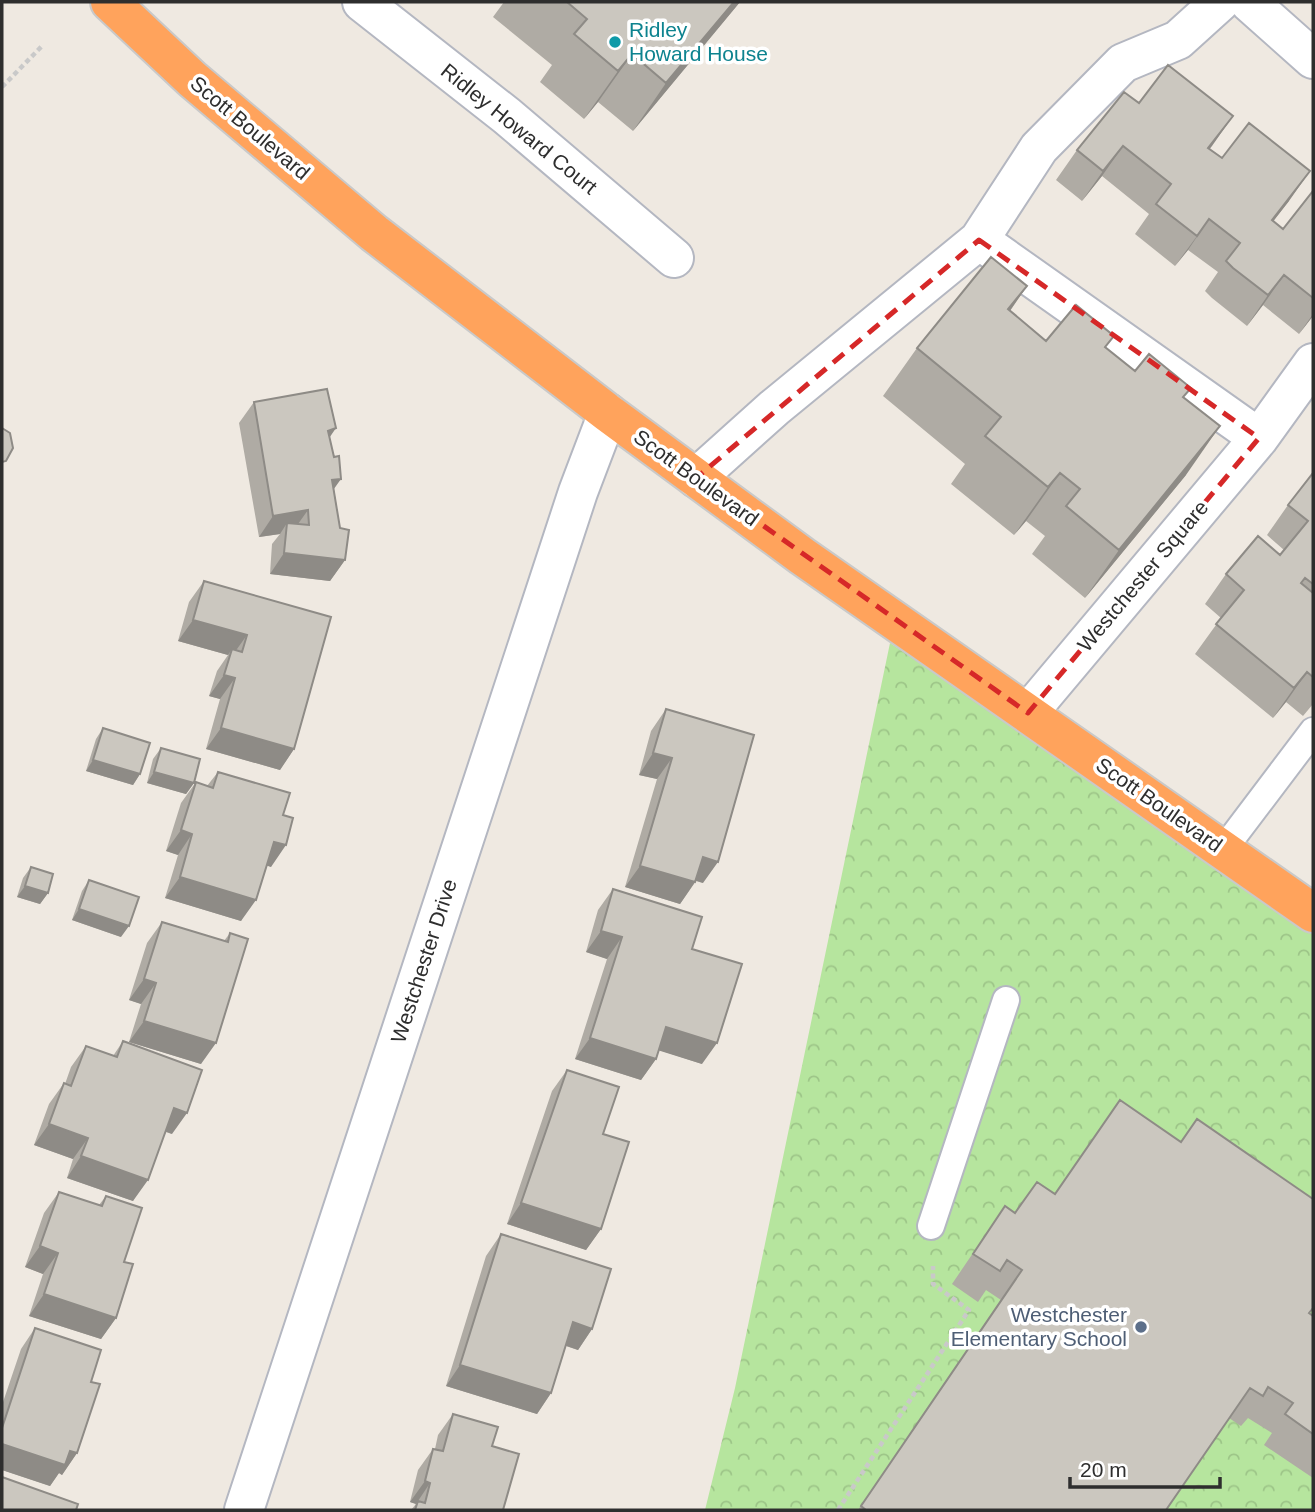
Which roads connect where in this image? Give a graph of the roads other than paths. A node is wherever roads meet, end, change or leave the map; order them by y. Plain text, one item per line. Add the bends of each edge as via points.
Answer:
1 (110, 2) edge
2 (362, 2) edge
3 (1220, 2) edge
4 (1249, 2) edge
5 (1313, 59) edge
6 (979, 240) junction
7 (674, 258) dead end
8 (1313, 363) edge
9 (608, 413) junction
10 (1259, 438) junction
11 (696, 478) junction
12 (1028, 713) junction
13 (1313, 731) edge
14 (1223, 850) junction
15 (1313, 913) edge
16 (1006, 1000) dead end
17 (931, 1226) road end
18 (244, 1510) edge

1 - 9 highway, Scott Boulevard via 192,79 374,233
2 - 7 street, Ridley Howard Court via 507,116
3 - 6 street via 1178,40 1123,63 1039,148
4 - 5 street
6 - 10 street
6 - 11 street
8 - 10 street, Westchester Square
9 - 11 highway, Scott Boulevard
9 - 18 street, Westchester Drive via 578,492
10 - 12 street, Westchester Square
11 - 12 highway, Scott Boulevard
12 - 14 highway, Scott Boulevard
13 - 14 lane
14 - 15 highway, Scott Boulevard
16 - 17 lane

